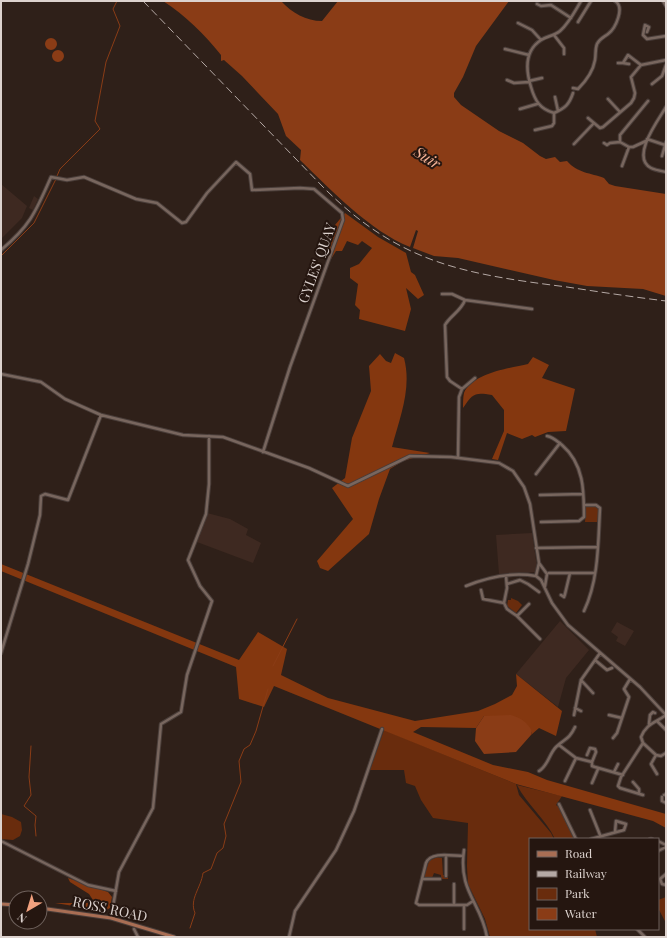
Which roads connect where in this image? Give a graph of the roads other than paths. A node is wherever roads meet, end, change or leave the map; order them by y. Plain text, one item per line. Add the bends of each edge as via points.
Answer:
1 (581, 1) edge
2 (591, 1) edge
3 (616, 1) edge
4 (664, 1) edge
5 (537, 4) dead end
6 (666, 6) edge
7 (571, 18) junction
8 (578, 22) dead end
9 (518, 23) dead end
10 (647, 32) dead end
11 (554, 35) junction
12 (666, 36) edge
13 (541, 40) junction
14 (505, 49) dead end
15 (564, 54) dead end
16 (529, 55) junction
17 (666, 61) edge
18 (618, 63) dead end
19 (623, 63) junction
20 (629, 64) dead end
21 (641, 65) junction
22 (666, 65) edge
23 (542, 78) dead end
24 (507, 80) dead end
25 (529, 82) junction
26 (652, 84) dead end
27 (572, 88) dead end
28 (573, 93) dead end
29 (555, 97) dead end
30 (608, 99) dead end
31 (648, 101) dead end
32 (537, 104) junction
33 (666, 107) edge
34 (520, 109) dead end
35 (558, 111) junction
36 (620, 112) junction
37 (554, 113) junction
38 (588, 118) dead end
39 (594, 123) junction
40 (535, 130) dead end
41 (647, 140) junction
42 (620, 142) junction
43 (604, 143) dead end
44 (665, 143) edge
45 (574, 144) dead end
46 (628, 147) junction
47 (662, 156) dead end
48 (622, 166) dead end
49 (666, 172) edge
50 (1, 250) edge
51 (442, 294) dead end
52 (465, 300) junction
53 (532, 309) dead end
54 (1, 374) edge
55 (475, 378) dead end
56 (462, 389) junction
57 (101, 415) junction
58 (209, 436) junction
59 (547, 436) dead end
60 (560, 443) junction
61 (263, 452) junction
62 (458, 458) junction
63 (536, 474) dead end
64 (583, 494) junction
65 (540, 495) dead end
66 (584, 505) junction
67 (541, 522) dead end
68 (598, 547) junction
69 (536, 548) junction
70 (539, 563) junction
71 (542, 569) junction
72 (537, 573) junction
73 (549, 573) dead end
74 (570, 573) junction
75 (595, 573) junction
76 (506, 576) junction
77 (545, 578) junction
78 (541, 580) junction
79 (507, 584) junction
80 (537, 584) dead end
81 (466, 586) dead end
82 (545, 586) junction
83 (534, 588) junction
84 (481, 590) dead end
85 (539, 592) dead end
86 (561, 595) dead end
87 (504, 602) junction
88 (529, 604) dead end
89 (584, 611) dead end
90 (517, 616) junction
91 (540, 639) dead end
92 (1, 653) edge
93 (600, 653) junction
94 (595, 660) junction
95 (612, 668) dead end
96 (630, 679) junction
97 (581, 680) junction
98 (593, 693) dead end
99 (575, 708) junction
100 (581, 711) dead end
101 (655, 712) dead end
102 (574, 715) dead end
103 (609, 715) dead end
104 (666, 715) edge
105 (622, 718) junction
106 (657, 721) junction
107 (649, 724) junction
108 (575, 727) dead end
109 (382, 729) dead end
110 (666, 730) edge
111 (613, 738) dead end
112 (643, 743) junction
113 (559, 745) junction
114 (598, 747) dead end
115 (596, 752) junction
116 (666, 753) edge
117 (587, 755) dead end
118 (656, 755) junction
119 (576, 758) junction
120 (592, 762) junction
121 (618, 764) dead end
122 (598, 768) junction
123 (539, 771) dead end
124 (614, 772) junction
125 (657, 774) dead end
126 (623, 775) junction
127 (565, 781) dead end
128 (633, 782) dead end
129 (592, 783) dead end
130 (639, 793) junction
131 (643, 795) dead end
132 (664, 795) edge
133 (666, 803) edge
134 (559, 804) dead end
135 (590, 810) dead end
136 (616, 831) junction
137 (600, 835) junction
138 (576, 838) edge
139 (593, 838) edge
140 (1, 842) edge
141 (464, 850) dead end
142 (446, 856) junction
143 (464, 856) junction
144 (434, 874) dead end
145 (666, 874) edge
146 (446, 876) dead end
147 (422, 879) junction
148 (434, 879) junction
149 (440, 879) dead end
150 (454, 884) dead end
151 (666, 885) edge
152 (116, 891) junction
153 (454, 892) junction
154 (459, 892) dead end
155 (473, 901) junction
156 (454, 905) junction
157 (464, 905) junction
158 (48, 909) edge
159 (111, 918) junction
160 (134, 929) dead end
161 (464, 929) dead end
162 (138, 937) edge
163 (174, 937) edge
164 (289, 937) edge
165 (487, 937) edge

1 - 7 street
2 - 8 street
3 - 27 street via 620,11 613,29 599,40 593,65 585,82 578,89
4 - 6 street
5 - 7 street via 551,5
7 - 11 street via 561,31
9 - 13 street via 532,30
10 - 12 street via 649,28 645,25 643,35 647,39
11 - 13 street
11 - 15 street via 564,48
13 - 16 street
14 - 16 street
16 - 25 street
17 - 21 street
18 - 19 street
19 - 20 street
19 - 21 street via 628,55
21 - 36 street via 631,77 634,98
22 - 26 street via 662,76
23 - 25 street
24 - 25 street via 514,83
25 - 32 street
28 - 35 street via 570,104
29 - 35 street
30 - 36 street
31 - 42 street via 621,133
32 - 34 street
32 - 37 street
33 - 41 street
35 - 37 street
36 - 39 street via 603,127 600,128
37 - 40 street via 552,126
38 - 39 street
39 - 45 street
41 - 44 street
41 - 46 street
41 - 49 street via 643,155 645,163 651,168
42 - 43 street via 607,146
42 - 46 street
44 - 47 street
46 - 48 street
50 - 61 street, GYLES' QUAY via 32,219 51,176 67,180 84,177 136,199 157,203 182,223 186,222 207,193 236,162 250,174 252,190 314,189 342,213 343,220 290,367
51 - 52 street via 452,294
52 - 53 street
52 - 56 street via 444,326 447,377
54 - 57 street via 41,382 65,399
55 - 56 street
56 - 62 street via 459,397
57 - 58 street via 183,435
57 - 92 street via 68,500 45,494 41,496 40,515 26,574
58 - 61 street via 223,437
58 - 152 street via 206,514 188,560 200,586 212,601 184,685 180,712 161,724 153,808 119,872
59 - 60 street
60 - 63 street
60 - 64 street via 579,466
61 - 62 street via 309,468 348,486 410,456
62 - 69 street via 499,463 517,475 530,504
64 - 65 street
64 - 66 street
66 - 67 street via 582,520
66 - 68 street via 599,506
68 - 69 street
68 - 75 street
69 - 70 street
70 - 71 street
70 - 72 street
71 - 72 street
71 - 77 street via 546,572
72 - 76 street
72 - 78 street
73 - 74 street
74 - 75 street
74 - 86 street via 564,597
75 - 89 street
76 - 79 street
76 - 81 street via 484,579
77 - 78 street
77 - 82 street
78 - 82 street
79 - 83 street via 520,580
79 - 87 street
80 - 83 street
82 - 93 street via 563,619
83 - 85 street
84 - 87 street via 484,599
87 - 90 street via 505,608
88 - 90 street
90 - 91 street
93 - 94 street
93 - 96 street
94 - 95 street via 607,670
94 - 97 street
96 - 104 street
96 - 105 street via 624,686 629,697
97 - 98 street
97 - 99 street
99 - 100 street
99 - 102 street
101 - 107 street via 650,714
103 - 105 street
104 - 106 street
105 - 111 street
106 - 107 street
106 - 110 street
107 - 112 street via 641,737
108 - 113 street via 569,737
109 - 164 street via 354,811 336,850 295,911
112 - 118 street
112 - 126 street
113 - 119 street
113 - 123 street
114 - 115 street
115 - 117 street via 592,748
115 - 120 street
116 - 118 street
118 - 125 street via 651,764
119 - 120 street
119 - 127 street
120 - 122 street via 592,766
121 - 124 street
122 - 124 street
122 - 129 street
124 - 126 street
126 - 130 street via 618,787
128 - 130 street
130 - 131 street
132 - 133 street via 662,800
134 - 138 street
135 - 137 street
136 - 136 street via 624,830 626,824 616,820
136 - 137 street
137 - 139 street
140 - 152 street via 88,885
141 - 143 street
142 - 143 street
142 - 146 street
142 - 147 street via 430,858
143 - 155 street via 465,884
144 - 148 street
145 - 151 street via 660,879 661,883
147 - 148 street
147 - 156 street via 416,904
148 - 149 street
150 - 153 street
152 - 159 street
153 - 154 street
153 - 156 street
155 - 157 street
155 - 165 street
156 - 157 street
157 - 161 street
158 - 159 main road, ROSS ROAD
159 - 163 main road, ROSS ROAD
160 - 162 street

